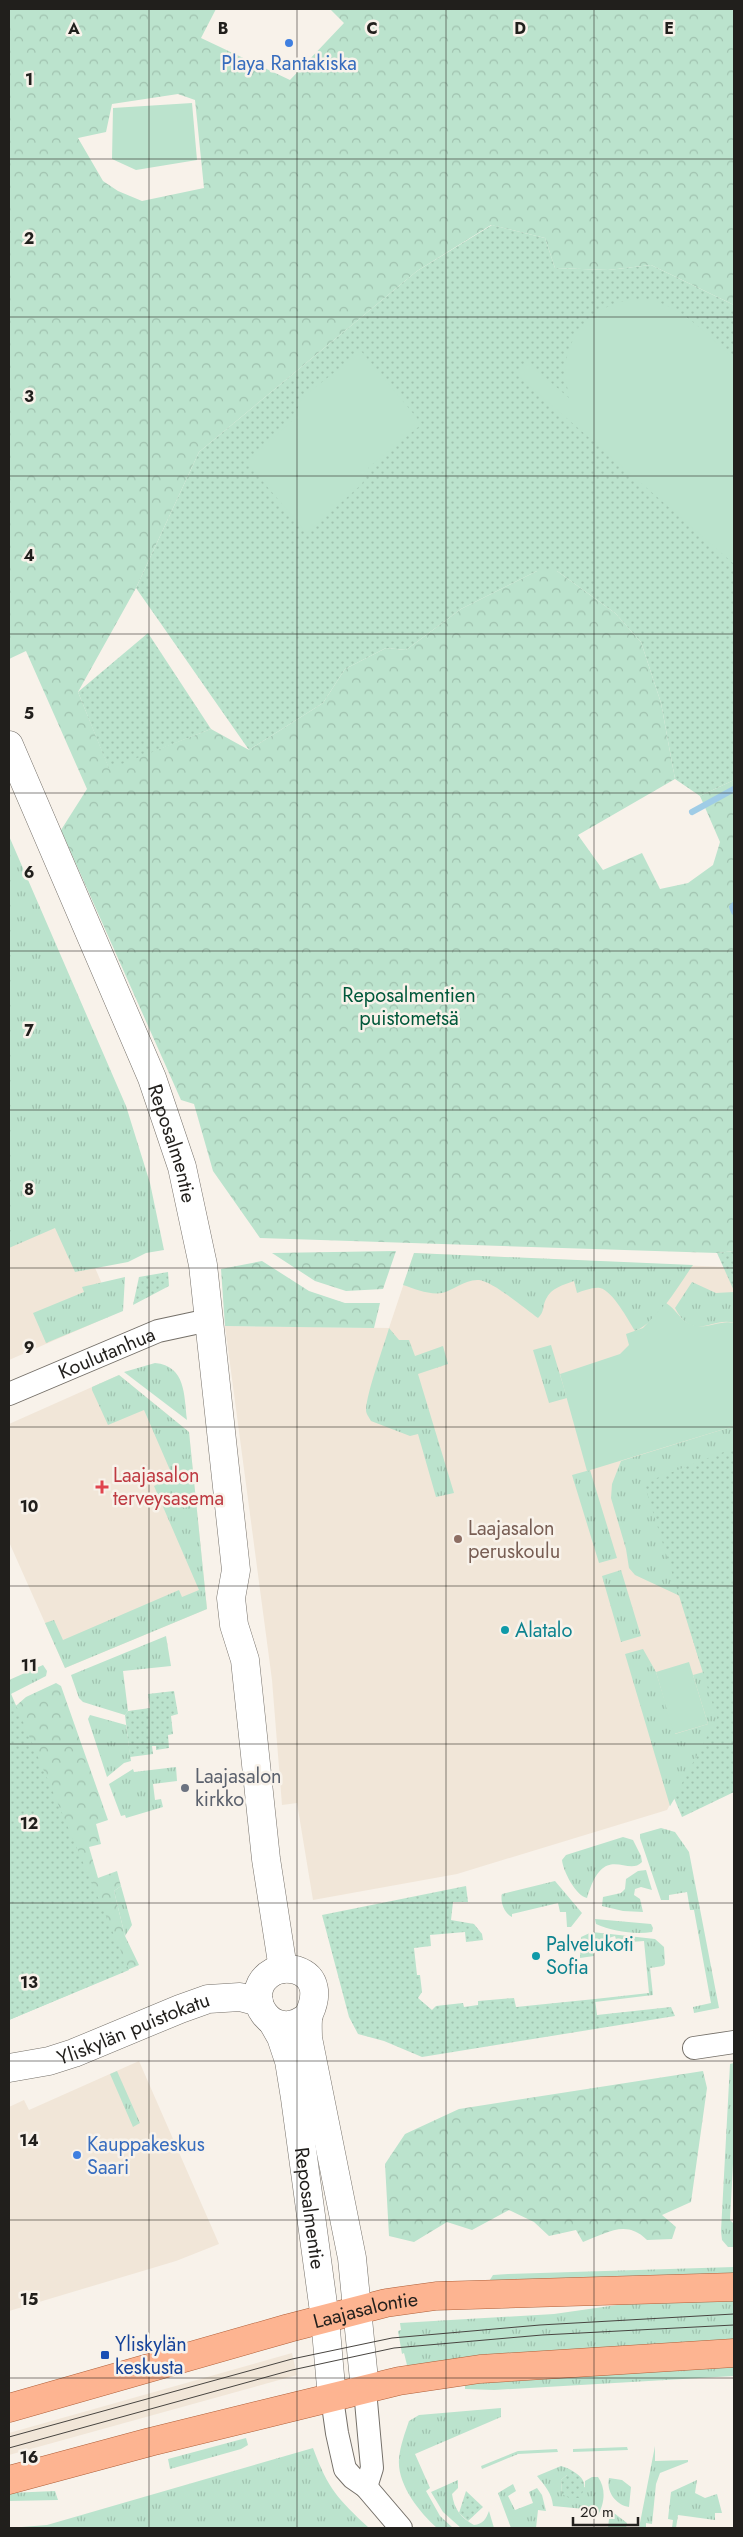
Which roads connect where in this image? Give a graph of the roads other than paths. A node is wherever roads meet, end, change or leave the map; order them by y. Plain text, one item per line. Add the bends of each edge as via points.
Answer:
1 (9, 745) edge
2 (209, 1320) junction
3 (9, 1394) edge
4 (283, 1969) junction
5 (266, 2012) junction
6 (309, 2015) junction
7 (734, 2042) edge
8 (694, 2048) dead end
9 (9, 2068) edge
10 (734, 2287) edge
11 (359, 2310) junction
12 (326, 2318) junction
13 (734, 2353) edge
14 (365, 2390) junction
15 (332, 2398) junction
16 (9, 2408) edge
17 (9, 2480) edge
18 (366, 2487) junction
19 (401, 2528) edge

1 - 2 street, Reposalmentie via 168,1121 193,1211
2 - 3 street, Koulutanhua via 158,1331
2 - 4 street, Reposalmentie via 236,1570 230,1598 245,1660 265,1851
4 - 5 street via 264,1980 260,1987
4 - 6 street via 303,1974 313,1986 315,2004
5 - 6 street via 292,2025
5 - 9 street, Yliskylän puistokatu via 240,1997 208,1999 49,2062
5 - 12 street, Reposalmentie via 282,2037 290,2070
6 - 11 street, Reposalmentie via 308,2038 342,2204
7 - 8 street
10 - 11 main road, Laajasalontie via 436,2296
11 - 12 main road, Laajasalontie
11 - 14 street, Reposalmentie
12 - 15 street, Reposalmentie
12 - 16 main road, Laajasalontie
13 - 14 main road via 480,2369 399,2381
14 - 15 main road
14 - 18 street via 372,2468
15 - 17 main road
15 - 18 street via 345,2469
18 - 19 street

